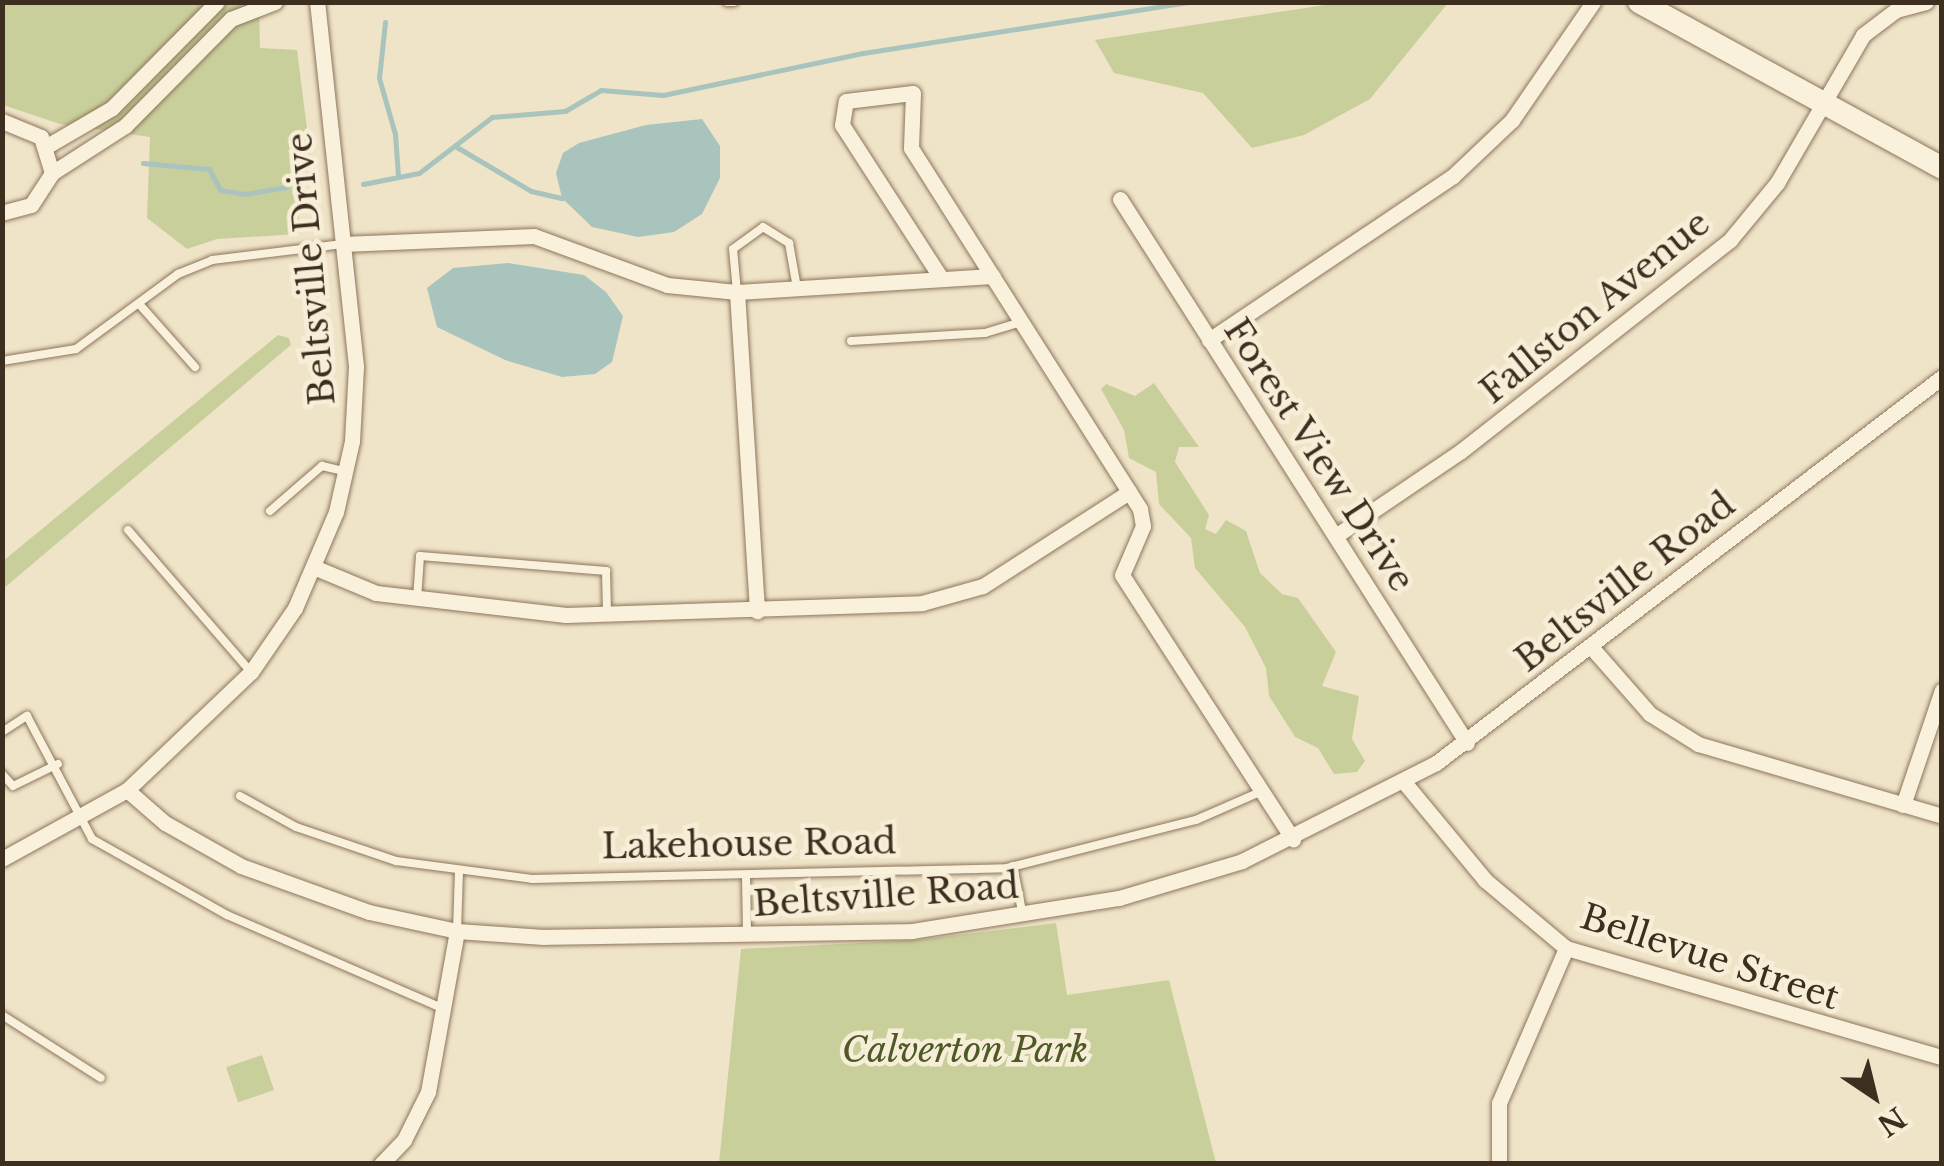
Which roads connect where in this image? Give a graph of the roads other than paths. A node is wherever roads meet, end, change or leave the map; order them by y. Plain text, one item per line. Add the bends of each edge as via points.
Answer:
1 (216, 2) edge
2 (275, 2) edge
3 (316, 2) edge
4 (1592, 2) edge
5 (1638, 2) edge
6 (1926, 2) edge
7 (166, 57) junction
8 (183, 72) junction
9 (1820, 102) junction
10 (2, 121) edge
11 (47, 146) junction
12 (1942, 168) edge
13 (52, 172) junction
14 (1120, 200) dead end
15 (2, 213) edge
16 (343, 244) junction
17 (992, 276) junction
18 (940, 278) junction
19 (797, 288) junction
20 (737, 292) junction
21 (140, 305) junction
22 (1022, 322) junction
23 (1209, 340) junction
24 (851, 341) dead end
25 (2, 361) edge
26 (195, 368) dead end
27 (1942, 378) edge
28 (347, 472) junction
29 (1130, 492) junction
30 (270, 512) dead end
31 (128, 530) dead end
32 (1336, 536) junction
33 (316, 568) junction
34 (417, 600) junction
35 (757, 611) junction
36 (606, 617) junction
37 (1592, 648) junction
38 (251, 672) junction
39 (1942, 690) edge
40 (2, 732) edge
41 (1467, 744) junction
42 (58, 764) junction
43 (2, 774) edge
44 (1404, 782) junction
45 (127, 790) junction
46 (1262, 790) junction
47 (240, 796) dead end
48 (1903, 805) junction
49 (79, 814) junction
50 (1942, 816) edge
51 (1293, 839) junction
52 (2, 859) edge
53 (1013, 866) junction
54 (459, 870) junction
55 (746, 875) junction
56 (1023, 918) junction
57 (456, 931) junction
58 (748, 934) junction
59 (1566, 948) junction
60 (447, 1009) junction
61 (2, 1015) edge
62 (1942, 1057) edge
63 (101, 1078) dead end
64 (381, 1164) edge
65 (1499, 1164) edge

1 - 7 street
2 - 8 street via 223,26
3 - 16 street, Beltsville Drive
4 - 23 street via 1544,79 1463,168
5 - 9 street
6 - 9 street, Fallston Avenue via 1896,10 1863,35
7 - 8 street
7 - 11 street via 112,108
8 - 13 street via 125,126
9 - 12 street
9 - 32 street, Fallston Avenue via 1777,183 1730,240 1475,440
10 - 11 street via 32,129
11 - 13 street
13 - 15 street via 31,205
14 - 23 street, Forest View Drive
16 - 20 street via 534,236 667,285
16 - 21 lane via 212,260 178,274
16 - 28 street, Beltsville Drive via 356,366
17 - 18 street
17 - 18 street via 911,148 912,93 846,102 842,126
17 - 22 street
18 - 19 street
19 - 20 street
19 - 20 lane via 789,243 763,228 733,249
20 - 35 street
21 - 25 lane via 76,349
21 - 26 lane
22 - 24 lane via 985,333
22 - 29 street
23 - 32 street, Forest View Drive
27 - 37 street, Beltsville Road
28 - 30 lane via 322,466
28 - 33 street, Beltsville Drive
29 - 35 street via 962,595
29 - 46 street via 1143,526 1122,574
31 - 38 lane
32 - 41 street, Forest View Drive
33 - 34 street via 376,593
33 - 38 street, Beltsville Drive
34 - 36 street
34 - 36 lane via 420,556 606,571
35 - 36 street
37 - 41 street, Beltsville Road
37 - 48 street via 1638,704 1698,744
38 - 45 street, Beltsville Drive
39 - 48 street
40 - 42 lane via 27,716
41 - 44 street, Beltsville Road
42 - 43 lane via 13,786
42 - 49 lane
44 - 51 street, Beltsville Road
44 - 59 street, Bellevue Street via 1486,880
45 - 49 street, Beltsville Drive
45 - 57 street, Beltsville Road via 165,823 241,866 369,912
46 - 51 street
46 - 53 lane, Lakehouse Road via 1196,820
47 - 54 lane, Lakehouse Road via 296,827 396,860
48 - 50 street
49 - 52 street, Beltsville Drive
49 - 60 lane via 92,839 179,891
51 - 56 street, Beltsville Road via 1183,879
53 - 55 lane, Lakehouse Road
53 - 56 lane
54 - 55 lane, Lakehouse Road via 532,879
54 - 57 lane
55 - 58 lane
56 - 58 street, Beltsville Road via 912,931
57 - 58 street, Beltsville Road
57 - 60 street
59 - 62 street, Bellevue Street
59 - 65 street via 1499,1102
60 - 64 street via 428,1092 404,1140
61 - 63 lane

